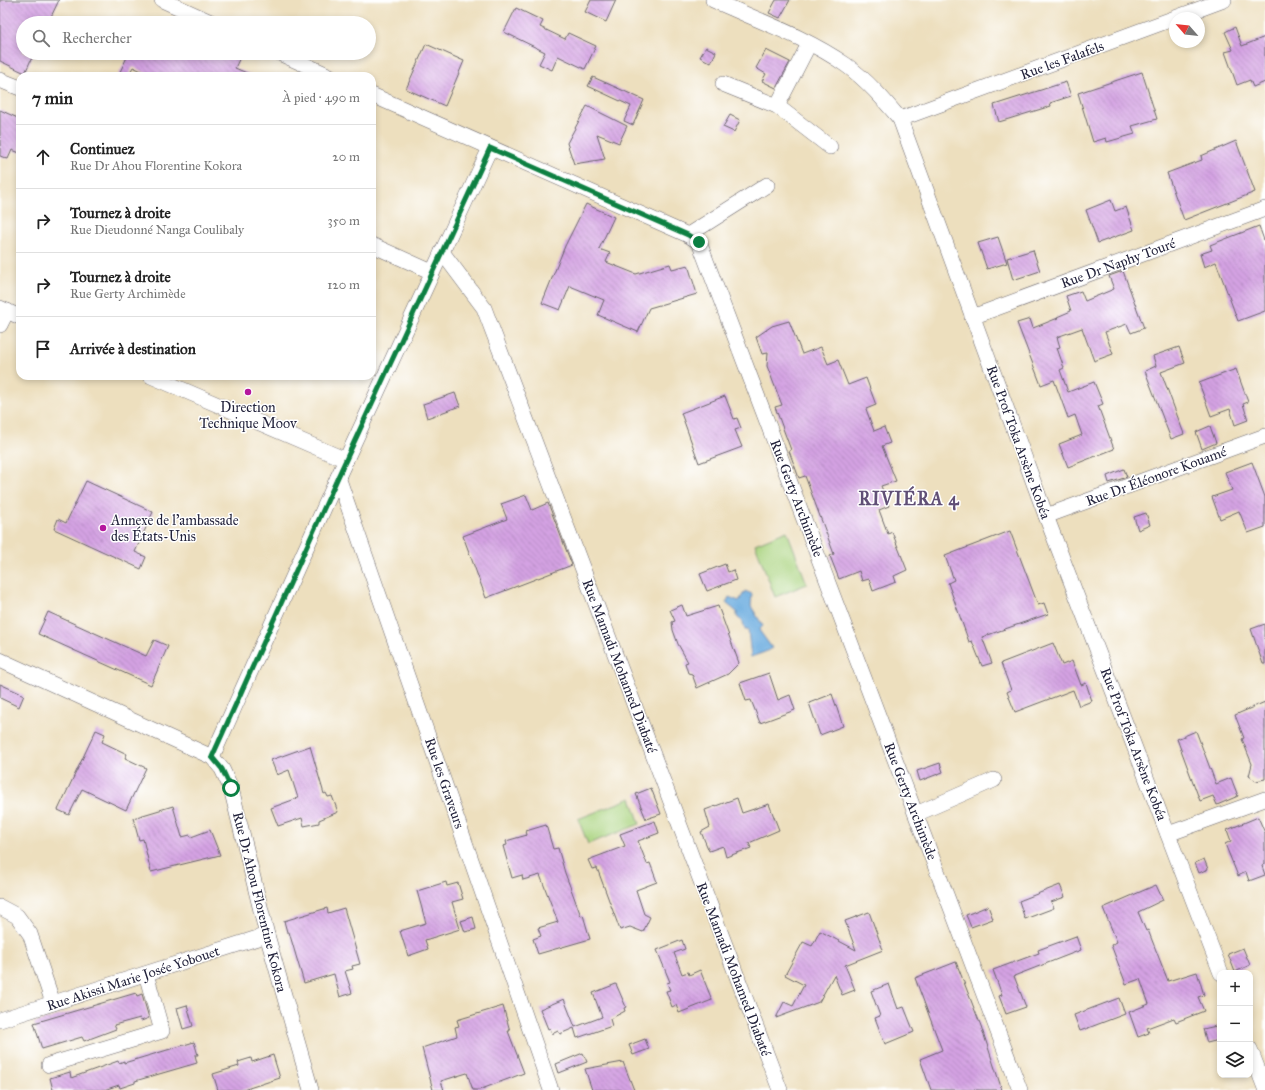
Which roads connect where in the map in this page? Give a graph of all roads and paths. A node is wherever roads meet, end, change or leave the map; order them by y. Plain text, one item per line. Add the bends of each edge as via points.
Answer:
1 (162, 0) edge
2 (712, 0) edge
3 (1224, 0) edge
4 (197, 16) edge
5 (809, 44) junction
6 (295, 60) edge
7 (321, 72) edge
8 (0, 80) edge
9 (723, 84) dead end
10 (16, 86) edge
11 (376, 97) edge
12 (778, 106) junction
13 (900, 119) junction
14 (830, 147) dead end
15 (490, 148) junction
16 (767, 185) dead end
17 (1265, 209) edge
18 (688, 235) junction
19 (376, 248) edge
20 (442, 252) junction
21 (432, 272) junction
22 (9, 312) edge
23 (972, 317) junction
24 (0, 325) edge
25 (160, 380) edge
26 (1265, 436) edge
27 (346, 460) junction
28 (338, 477) junction
29 (1046, 516) junction
30 (0, 660) edge
31 (212, 757) junction
32 (994, 780) dead end
33 (1265, 799) edge
34 (916, 814) junction
35 (1168, 834) junction
36 (0, 907) edge
37 (267, 935) junction
38 (1220, 970) edge
39 (146, 974) junction
40 (52, 1003) junction
41 (0, 1020) edge
42 (1253, 1057) edge
43 (49, 1065) dead end
44 (1265, 1088) edge
45 (311, 1090) edge
46 (551, 1090) edge
47 (780, 1090) edge
48 (1020, 1090) edge

1 - 4 street
2 - 5 street, Rue Prof Toka Arsène Kobéa
3 - 13 street, Rue les Falafels
5 - 12 street
5 - 13 street, Rue Prof Toka Arsène Kobéa via 847,66 887,103
6 - 7 street
8 - 10 street
9 - 12 street
11 - 15 street, Rue Gerty Archimède
12 - 14 street
13 - 23 street, Rue Prof Toka Arsène Kobéa
15 - 18 street, Rue Gerty Archimède
15 - 20 street
16 - 18 street
17 - 23 street, Rue Dr Naphy Touré
18 - 34 street, Rue Gerty Archimède via 699,242 706,256
19 - 21 street
20 - 21 street
20 - 47 street, Rue Mamadi Mohamed Diabaté via 484,308
21 - 27 street
22 - 24 street
23 - 29 street, Rue Prof Toka Arsène Kobéa
25 - 27 street
26 - 29 street, Rue Dr Éléonore Kouamé
27 - 28 street
28 - 31 street
28 - 46 street, Rue les Graveurs
29 - 35 street, Rue Prof Toka Arsène Kobéa
30 - 31 street, Rue Dr Ahou Florentine Kokora
31 - 37 street, Rue Dr Ahou Florentine Kokora via 222,769 231,788
32 - 34 street
33 - 35 street
34 - 48 street, Rue Gerty Archimède
35 - 38 street, Rue Prof Toka Arsène Kobéa
36 - 40 street via 17,916 30,934
37 - 39 street, Rue Akissi Marie Josée Yobouet
37 - 45 street, Rue Dr Ahou Florentine Kokora
39 - 40 street, Rue Akissi Marie Josée Yobouet
39 - 43 street via 162,1031
40 - 41 street, Rue Akissi Marie Josée Yobouet
42 - 44 street

